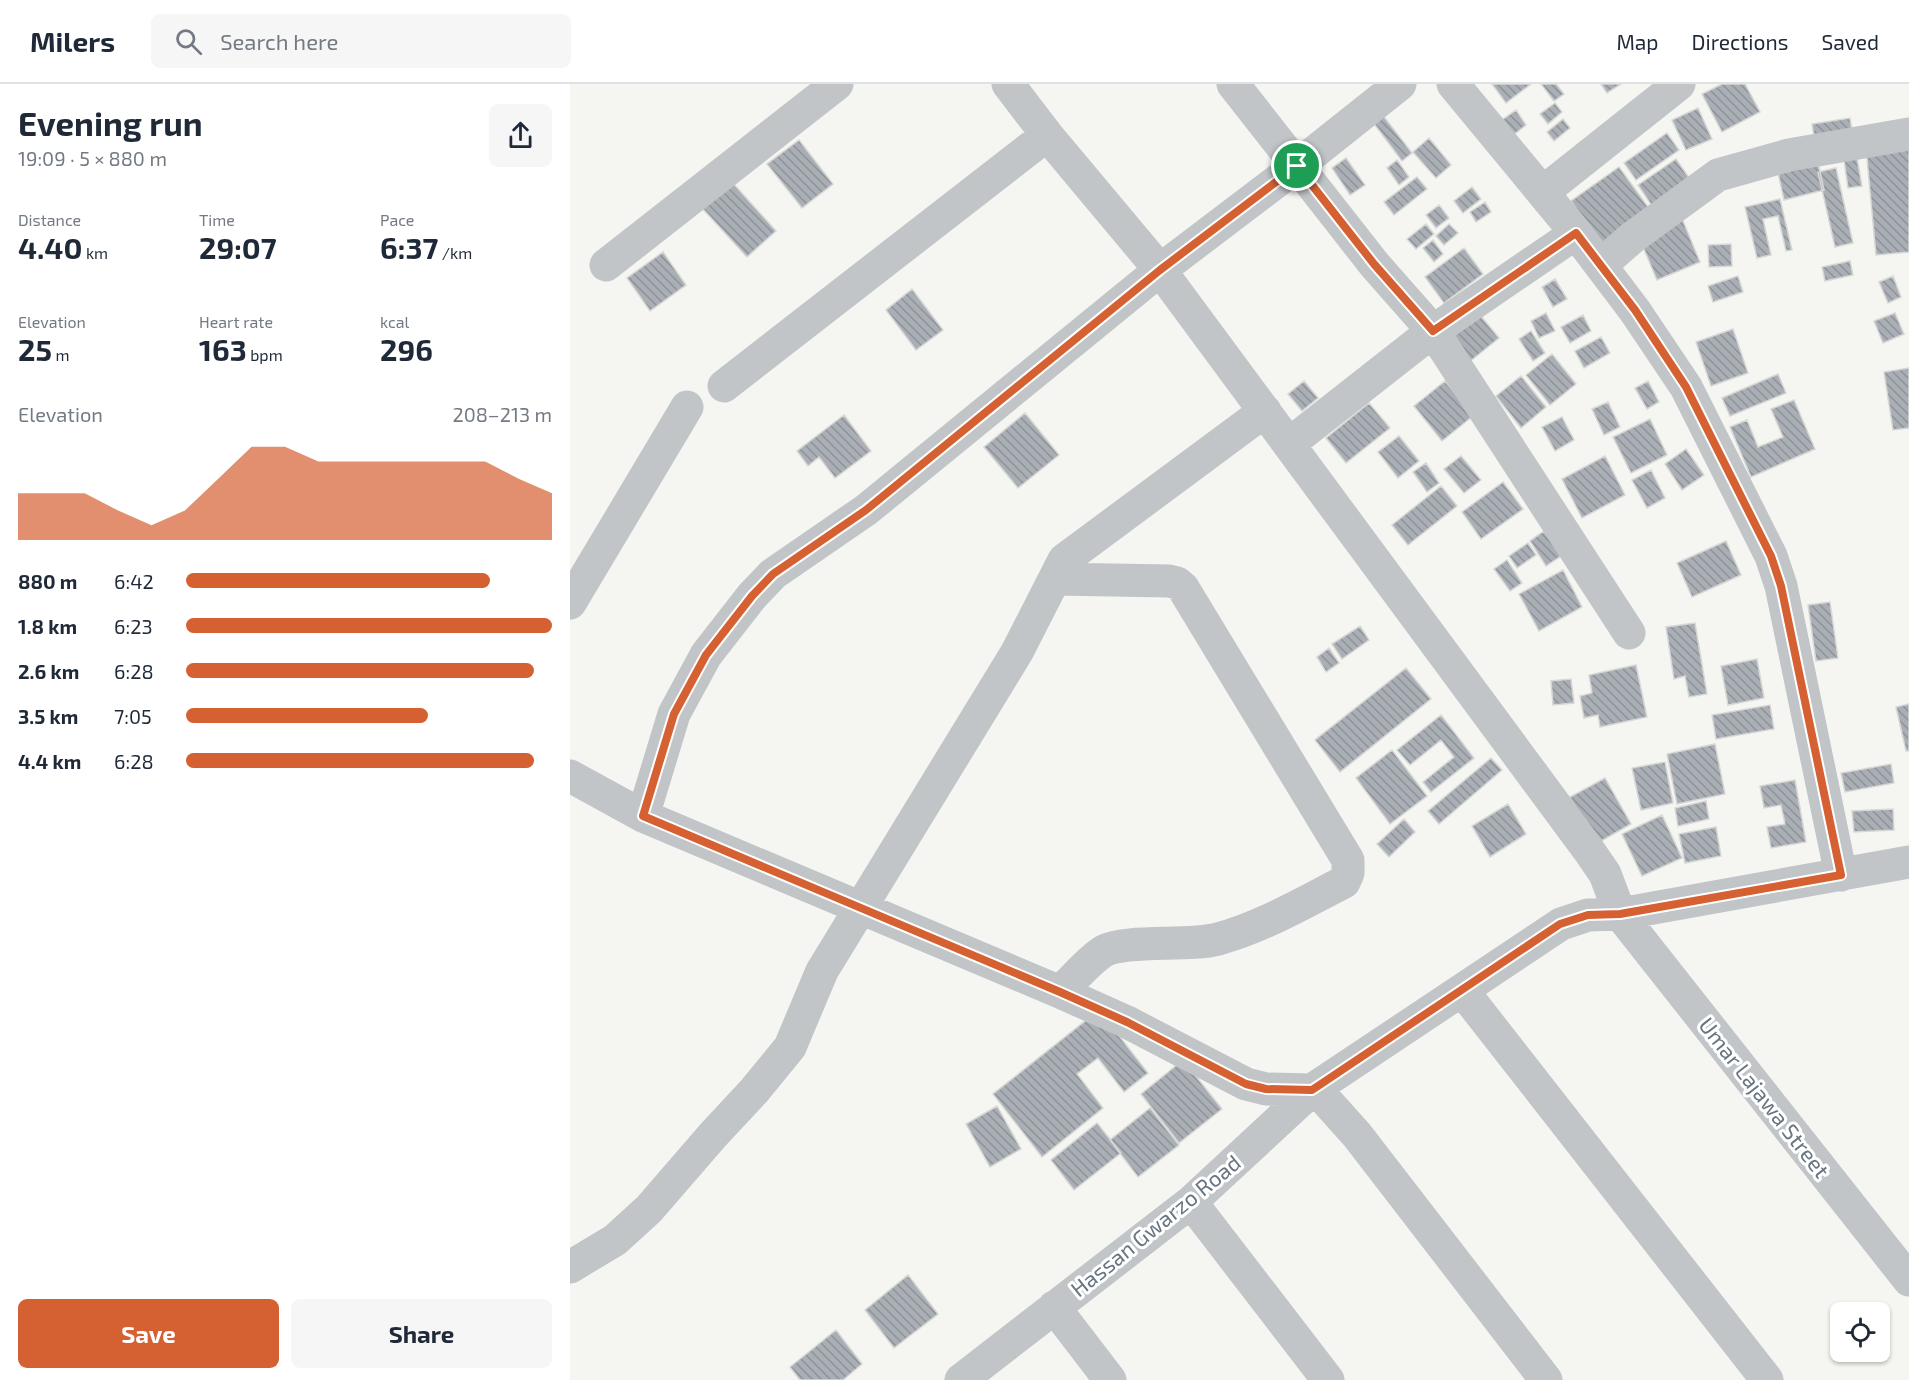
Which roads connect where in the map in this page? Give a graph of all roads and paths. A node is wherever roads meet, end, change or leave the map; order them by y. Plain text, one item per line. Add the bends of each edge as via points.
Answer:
1 (837, 84) edge
2 (1008, 84) edge
3 (1233, 84) edge
4 (1400, 84) edge
5 (1454, 84) edge
6 (1679, 84) edge
7 (1909, 134) edge
8 (1047, 135) junction
9 (1297, 166) junction
10 (1543, 192) junction
11 (1576, 233) junction
12 (606, 265) dead end
13 (1601, 265) junction
14 (1160, 270) junction
15 (1433, 331) junction
16 (724, 386) dead end
17 (687, 407) dead end
18 (1264, 411) junction
19 (1289, 444) junction
20 (1055, 579) junction
21 (570, 603) edge
22 (1629, 633) dead end
23 (570, 776) edge
24 (643, 816) junction
25 (1904, 870) edge
26 (1841, 875) junction
27 (861, 907) junction
28 (1620, 914) junction
29 (1462, 990) junction
30 (1060, 992) junction
31 (1312, 1090) junction
32 (1191, 1202) junction
33 (570, 1267) edge
34 (1909, 1280) edge
35 (1054, 1307) junction
36 (960, 1380) edge
37 (1110, 1380) edge
38 (1328, 1380) edge
39 (1546, 1380) edge
40 (1767, 1380) edge

1 - 12 street
2 - 8 street, Umar Lajawa Street
3 - 9 street
4 - 9 street
5 - 10 street
6 - 10 street
7 - 13 street via 1789,155 1718,175
8 - 14 street, Umar Lajawa Street
8 - 16 street
9 - 14 street
9 - 15 street
10 - 11 street
11 - 13 street
11 - 15 street
13 - 26 street via 1686,387 1771,556 1781,586
14 - 18 street, Umar Lajawa Street
14 - 24 street via 866,510 773,574 752,596 706,655 674,714
15 - 19 street
15 - 22 street
17 - 21 street
18 - 19 street, Umar Lajawa Street
18 - 20 street via 1064,560
19 - 28 street, Umar Lajawa Street via 1590,852 1605,874
20 - 27 street via 1017,652
20 - 30 street via 1169,581 1183,588 1348,860 1344,882 1276,917 1203,943 1107,950
23 - 24 street
24 - 27 street
25 - 26 street, Hassan Gwarzo Road
26 - 28 street, Hassan Gwarzo Road
27 - 30 street
27 - 33 street via 822,971 783,1056 649,1209 615,1240
28 - 29 street, Hassan Gwarzo Road via 1588,915 1560,924
28 - 34 street, Umar Lajawa Street
29 - 31 street, Hassan Gwarzo Road
29 - 40 street
30 - 31 street via 1246,1084 1266,1089
31 - 32 street, Hassan Gwarzo Road
31 - 39 street via 1357,1135
32 - 35 street, Hassan Gwarzo Road
32 - 38 street
35 - 36 street, Hassan Gwarzo Road
35 - 37 street

